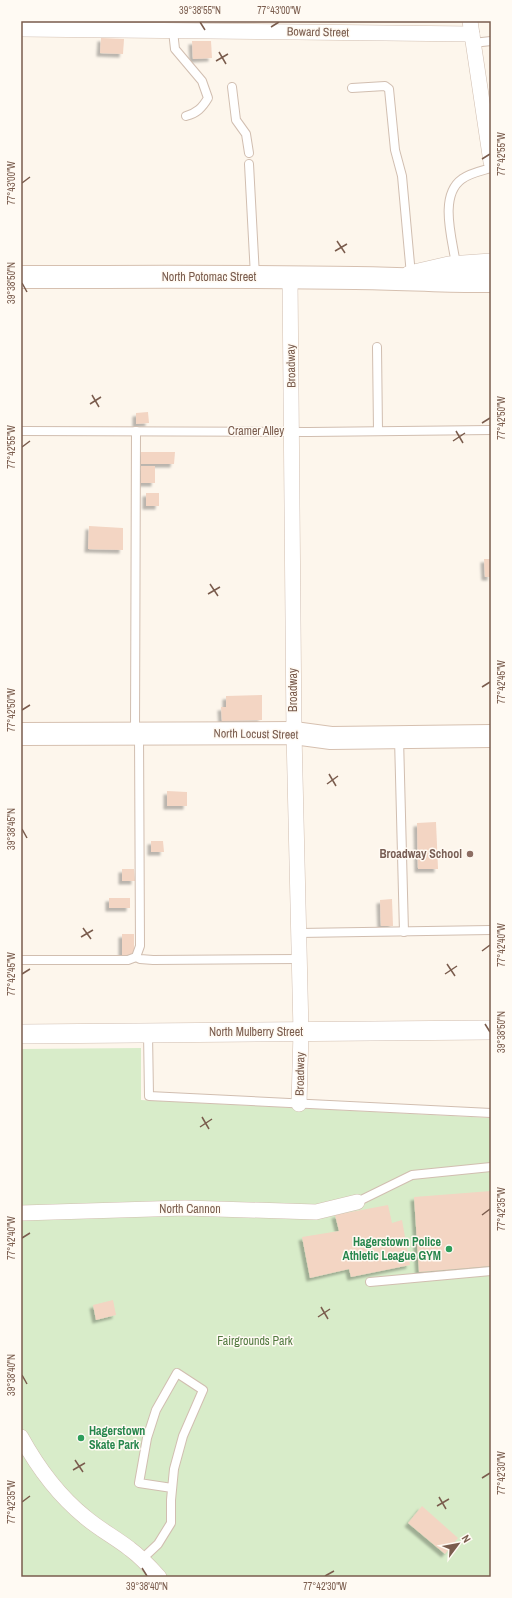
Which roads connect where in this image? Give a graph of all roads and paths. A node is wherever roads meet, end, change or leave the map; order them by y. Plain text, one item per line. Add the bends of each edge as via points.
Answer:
1 (21, 29) edge
2 (173, 31) junction
3 (472, 32) edge
4 (491, 41) edge
5 (232, 87) dead end
6 (352, 88) dead end
7 (186, 116) dead end
8 (249, 153) dead end
9 (491, 162) edge
10 (250, 164) dead end
11 (491, 168) edge
12 (491, 263) edge
13 (456, 265) junction
14 (21, 277) edge
15 (255, 277) junction
16 (290, 277) junction
17 (404, 277) junction
18 (491, 281) edge
19 (377, 347) dead end
20 (491, 430) edge
21 (21, 431) edge
22 (136, 431) junction
23 (291, 431) junction
24 (378, 431) junction
25 (137, 733) junction
26 (294, 733) junction
27 (21, 734) edge
28 (491, 736) edge
29 (399, 737) junction
30 (491, 930) edge
31 (404, 932) junction
32 (299, 933) junction
33 (136, 957) junction
34 (300, 959) junction
35 (21, 960) edge
36 (491, 1030) edge
37 (301, 1032) junction
38 (148, 1033) junction
39 (21, 1034) edge
40 (299, 1104) junction
41 (491, 1113) edge
42 (491, 1167) edge
43 (357, 1202) joint
44 (21, 1213) edge
45 (491, 1271) edge
46 (370, 1282) dead end
47 (21, 1437) edge
48 (172, 1488) junction
49 (141, 1560) junction
50 (159, 1577) edge

1 - 2 street, Boward Street
2 - 3 street, Boward Street
2 - 7 lane via 175,49 202,81 208,98 203,107
3 - 4 lane
3 - 9 street
5 - 8 lane via 236,120 246,134
6 - 17 lane via 385,86 389,89 395,150 402,176
10 - 15 lane
11 - 13 lane via 462,179 450,196 448,210
12 - 13 street, North Potomac Street
13 - 17 street, North Potomac Street
14 - 15 main road, North Potomac Street
15 - 16 main road, North Potomac Street
16 - 17 main road, North Potomac Street
16 - 23 street, Broadway
17 - 18 main road, North Potomac Street via 454,282
19 - 24 lane
20 - 24 lane, Cramer Alley
21 - 22 lane, Cramer Alley
22 - 23 lane, Cramer Alley
22 - 25 lane
23 - 24 lane, Cramer Alley
23 - 26 street, Broadway
25 - 26 main road, North Locust Street
25 - 27 main road, North Locust Street
25 - 33 lane via 140,946
26 - 29 main road, North Locust Street via 331,738
26 - 32 street, Broadway
28 - 29 main road, North Locust Street
29 - 31 lane
30 - 31 lane
31 - 32 lane
32 - 34 street, Broadway
33 - 34 lane via 153,960
33 - 35 lane via 128,960
34 - 37 street, Broadway
36 - 37 street, North Mulberry Street
37 - 38 street, North Mulberry Street
37 - 40 street, Broadway
38 - 39 street, North Mulberry Street
38 - 40 lane via 149,1096
40 - 41 lane
42 - 43 lane via 412,1175
43 - 44 street, North Cannon via 316,1212 185,1208
45 - 46 lane
47 - 49 street via 46,1476 66,1499 86,1518
48 - 48 lane via 183,1436 203,1390 176,1374 156,1410 147,1438 139,1483
48 - 49 lane via 171,1523 158,1544
49 - 50 street

